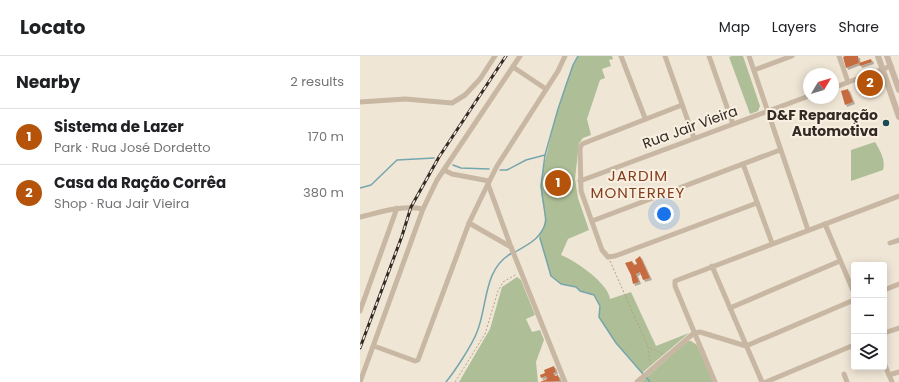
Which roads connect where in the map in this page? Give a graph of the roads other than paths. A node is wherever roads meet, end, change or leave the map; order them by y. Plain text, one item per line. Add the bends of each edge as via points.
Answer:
1 (495, 56) edge
2 (520, 56) edge
3 (565, 56) edge
4 (621, 56) edge
5 (665, 56) edge
6 (709, 56) edge
7 (749, 56) edge
8 (792, 56) edge
9 (839, 56) edge
10 (878, 56) edge
11 (887, 56) edge
12 (891, 66) junction
13 (513, 67) junction
14 (882, 69) junction
15 (754, 70) junction
16 (848, 82) junction
17 (839, 86) edge
18 (546, 89) junction
19 (899, 90) edge
20 (803, 98) edge
21 (360, 102) edge
22 (682, 105) junction
23 (768, 111) junction
24 (899, 117) edge
25 (645, 118) junction
26 (733, 124) junction
27 (694, 138) junction
28 (780, 150) junction
29 (743, 164) junction
30 (444, 170) junction
31 (580, 181) junction
32 (489, 182) junction
33 (899, 196) edge
34 (757, 203) junction
35 (397, 208) junction
36 (424, 209) junction
37 (360, 217) edge
38 (592, 221) junction
39 (469, 223) junction
40 (825, 224) junction
41 (503, 226) junction
42 (808, 230) junction
43 (494, 238) junction
44 (899, 240) edge
45 (772, 243) junction
46 (890, 243) dead end
47 (511, 248) junction
48 (840, 262) junction
49 (712, 266) junction
50 (899, 284) edge
51 (851, 286) edge
52 (887, 289) edge
53 (851, 301) edge
54 (730, 308) junction
55 (360, 311) edge
56 (899, 328) edge
57 (887, 332) edge
58 (694, 333) junction
59 (374, 346) junction
60 (746, 346) junction
61 (851, 346) edge
62 (887, 370) edge
63 (899, 372) edge
64 (844, 374) dead end
65 (889, 375) junction
66 (638, 381) edge
67 (360, 382) edge
68 (565, 382) edge
69 (715, 382) edge
70 (762, 382) edge
71 (766, 382) edge
72 (847, 382) edge
73 (892, 382) edge

1 - 21 street via 480,79 465,95 452,103 405,99
2 - 13 street
3 - 18 street
4 - 25 street
5 - 22 street
6 - 26 street
7 - 15 street
8 - 15 street
9 - 16 street
10 - 14 street
11 - 12 street
12 - 14 street
12 - 19 street
13 - 18 street
13 - 30 street
14 - 16 street
14 - 24 street
15 - 23 street
16 - 17 street
18 - 32 street
20 - 23 street, Rua Jair Vieira
22 - 25 street
22 - 27 street
23 - 26 street, Rua Jair Vieira
23 - 28 street
25 - 31 street via 582,144
26 - 27 street, Rua Jair Vieira
27 - 31 street, Rua Jair Vieira
28 - 29 street
28 - 42 street
29 - 34 street
29 - 38 street
30 - 32 street
30 - 36 street
31 - 38 street via 580,191
32 - 39 street
32 - 41 street
33 - 40 street
34 - 38 street via 608,257 602,250
34 - 45 street
35 - 36 street
35 - 37 street
35 - 55 street
36 - 59 street
39 - 43 street
39 - 59 street via 418,360 415,362
40 - 42 street
40 - 48 street
41 - 43 street via 502,236
41 - 47 street
42 - 45 street
43 - 47 street
44 - 46 street
45 - 49 street
47 - 68 street
48 - 51 street
48 - 54 street
49 - 54 street
49 - 58 street via 679,278 675,284
50 - 52 street
53 - 60 street
54 - 60 street
56 - 57 street
58 - 60 street via 700,332
58 - 66 street
58 - 69 street
59 - 67 street
60 - 70 street
61 - 71 street
62 - 65 street
63 - 65 street
64 - 72 street
65 - 73 street

